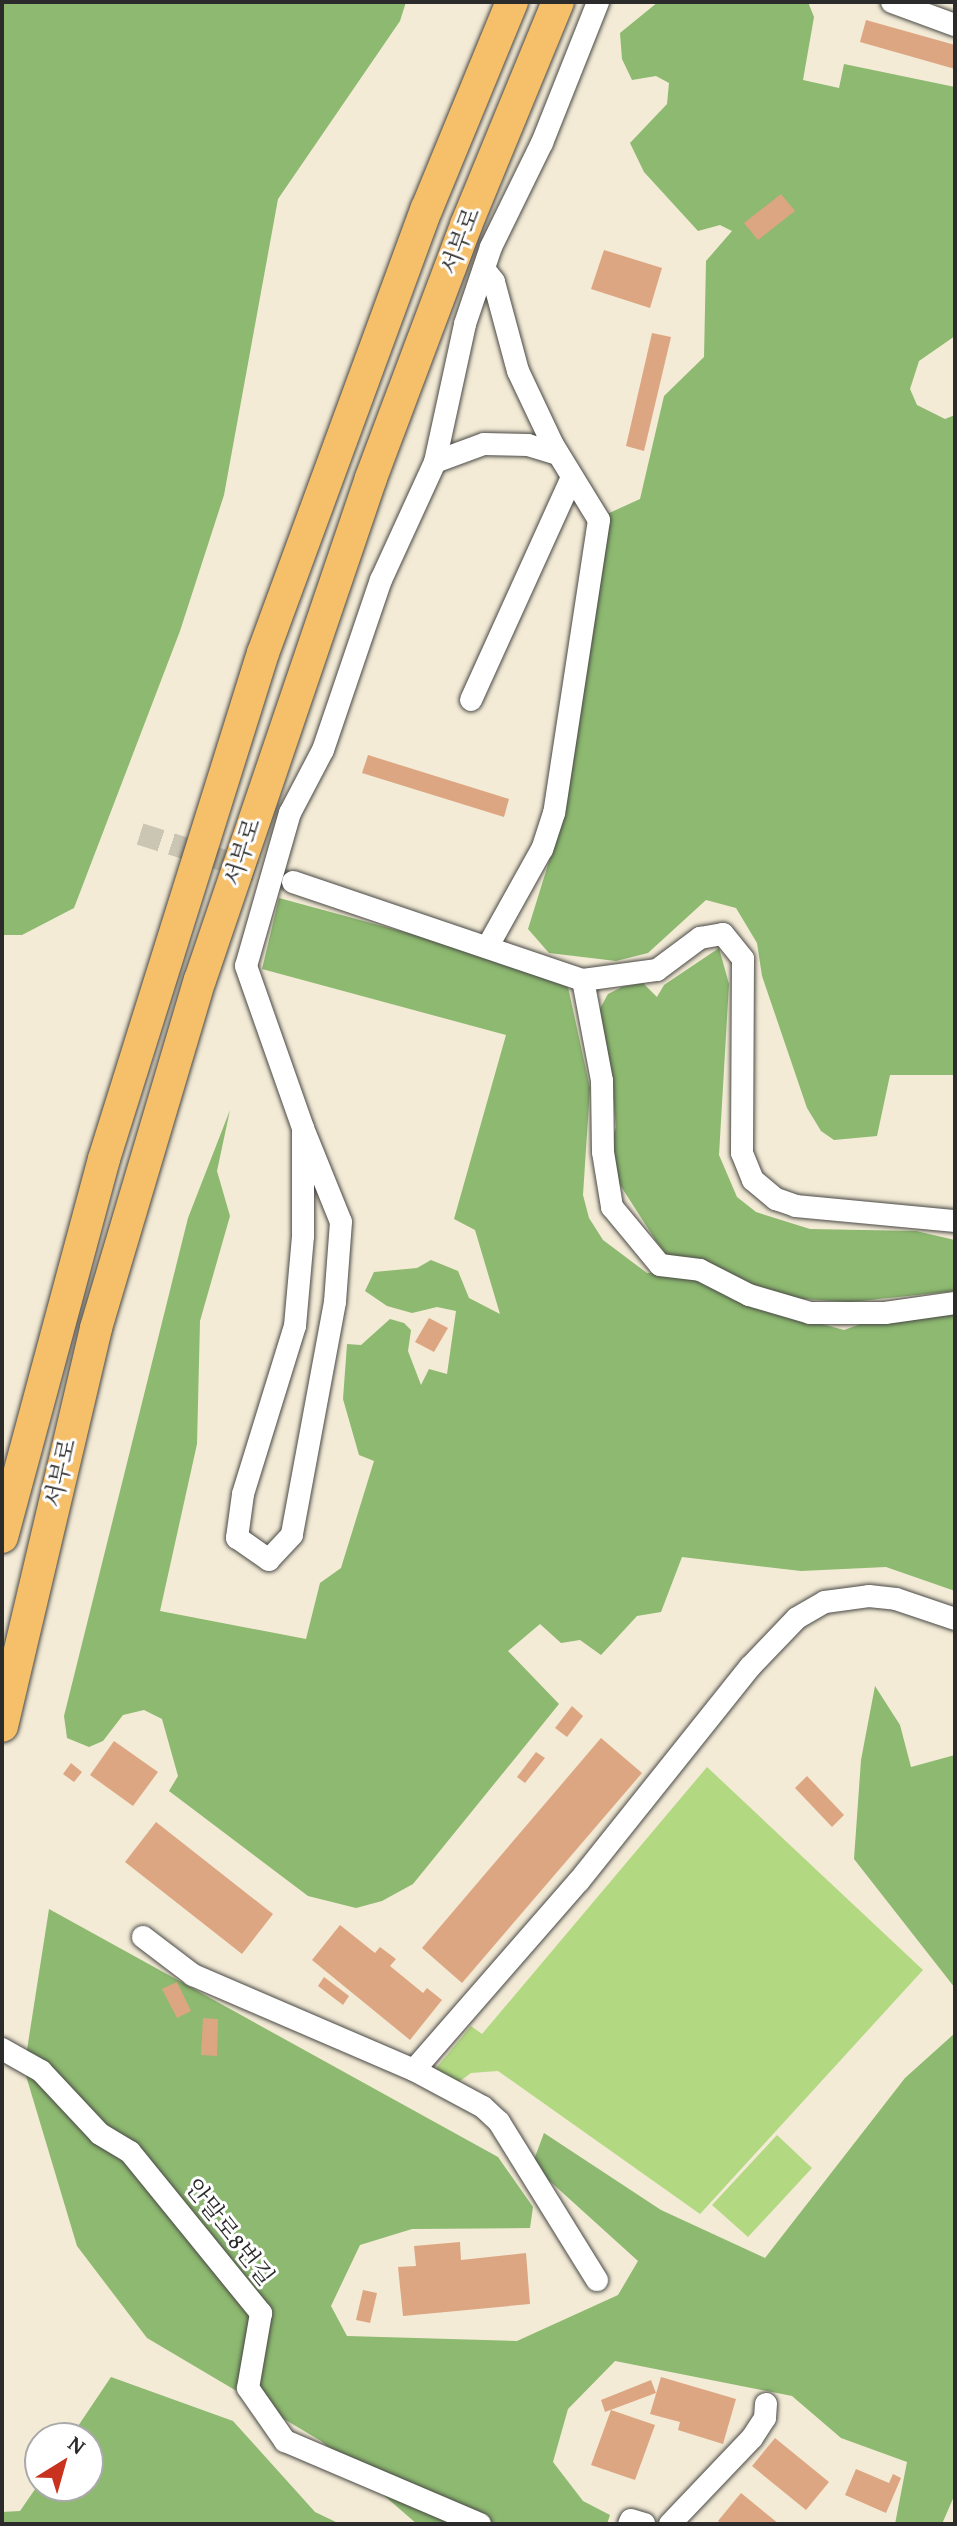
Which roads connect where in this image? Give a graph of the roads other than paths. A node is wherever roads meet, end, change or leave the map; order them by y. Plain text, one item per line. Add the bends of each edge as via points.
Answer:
1 (512, 2) edge
2 (558, 2) edge
3 (598, 2) edge
4 (892, 2) edge
5 (955, 25) edge
6 (484, 269) junction
7 (558, 454) junction
8 (435, 462) junction
9 (572, 477) junction
10 (471, 700) dead end
11 (293, 882) tunnel mouth
12 (488, 946) junction
13 (583, 980) junction
14 (303, 1128) junction
15 (955, 1221) edge
16 (955, 1303) edge
17 (2, 1537) edge
18 (955, 1619) edge
19 (2, 1726) edge
20 (143, 1937) dead end
21 (2, 2049) edge
22 (414, 2070) junction
23 (597, 2280) dead end
24 (766, 2404) dead end
25 (480, 2524) edge
26 (629, 2524) edge
27 (644, 2524) edge
28 (670, 2524) edge

1 - 17 highway, 서부로 via 421,222 263,653 104,1159
2 - 19 highway, 서부로 via 466,225 371,478 200,980 96,1328
3 - 6 street
4 - 5 street
6 - 7 street via 494,282 518,371
6 - 8 street via 465,324
7 - 8 street via 528,445 484,444
7 - 9 street
8 - 14 street via 381,580 328,739 290,813 246,966
9 - 10 street
9 - 12 street via 599,520 554,813 542,849
11 - 12 street
12 - 13 street
13 - 15 street via 649,972 700,938 723,934 743,959 742,1153 753,1180 776,1199 796,1206
13 - 16 street via 602,1081 603,1152 612,1207 660,1265 700,1270 729,1287 810,1313 885,1313
14 - 14 street via 303,1236 295,1326 243,1494 237,1538 269,1560 292,1535 336,1289 341,1222
18 - 22 street via 896,1599 869,1596 825,1602 797,1618 750,1667 588,1870
20 - 22 street via 193,1975
21 - 25 street, 안말로8번길 via 41,2071 100,2134 130,2152 261,2313 248,2388 285,2441
22 - 23 street via 483,2107 499,2122
24 - 28 street via 765,2418 752,2438
26 - 27 street

